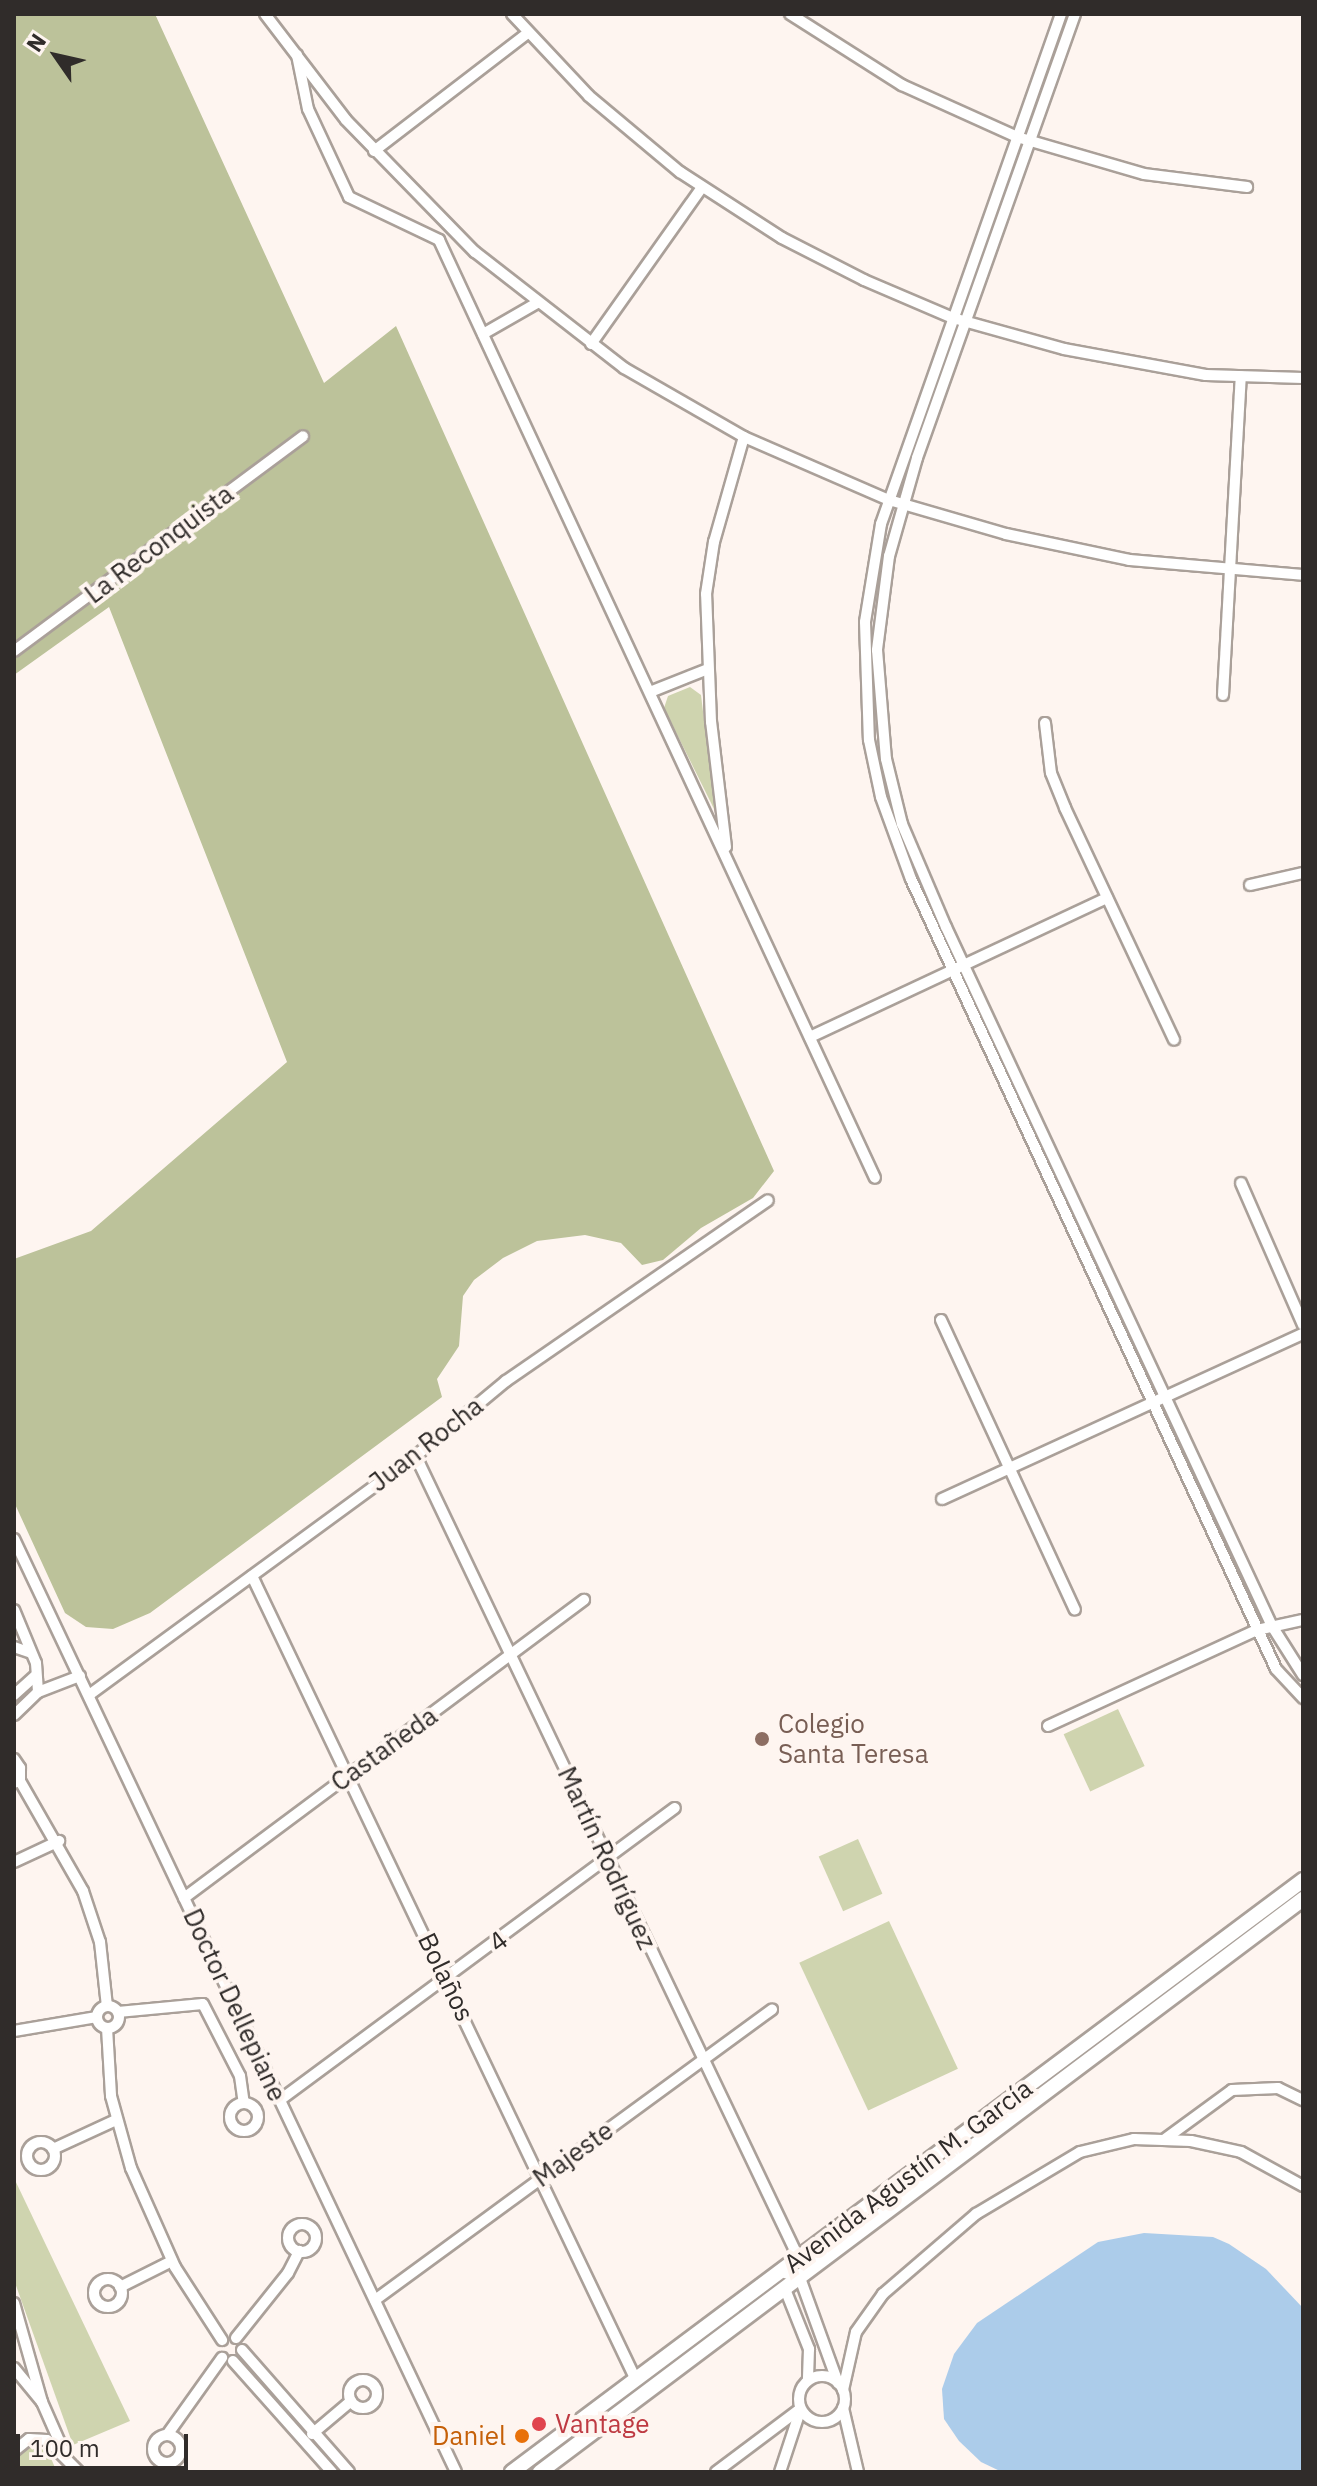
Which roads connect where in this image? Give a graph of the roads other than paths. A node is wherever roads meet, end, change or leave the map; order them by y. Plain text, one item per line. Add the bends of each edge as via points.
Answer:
1 (265, 14) edge
2 (512, 14) edge
3 (790, 14) edge
4 (1061, 14) edge
5 (1075, 14) edge
6 (528, 33) junction
7 (297, 55) junction
8 (1017, 137) junction
9 (1029, 141) junction
10 (374, 151) junction
11 (702, 187) junction
12 (1247, 187) dead end
13 (423, 204) junction
14 (407, 223) junction
15 (465, 243) junction
16 (447, 257) junction
17 (537, 303) junction
18 (953, 318) junction
19 (965, 322) junction
20 (483, 334) junction
21 (591, 344) junction
22 (1241, 377) junction
23 (1303, 378) edge
24 (303, 436) dead end
25 (744, 437) junction
26 (889, 500) junction
27 (903, 505) junction
28 (1231, 572) junction
29 (1303, 575) edge
30 (14, 651) edge
31 (708, 669) junction
32 (650, 692) junction
33 (1223, 695) dead end
34 (1045, 723) dead end
35 (727, 857) junction
36 (1303, 873) edge
37 (1250, 885) dead end
38 (1107, 898) junction
39 (965, 965) junction
40 (953, 970) junction
41 (810, 1037) junction
42 (1174, 1040) dead end
43 (875, 1178) dead end
44 (1064, 1179) junction
45 (1241, 1183) dead end
46 (1052, 1186) junction
47 (768, 1200) dead end
48 (941, 1320) dead end
49 (1303, 1325) edge
50 (1303, 1334) edge
51 (1166, 1398) junction
52 (1154, 1404) junction
53 (412, 1459) junction
54 (1010, 1468) junction
55 (942, 1499) dead end
56 (14, 1539) edge
57 (252, 1576) junction
58 (584, 1600) dead end
59 (14, 1610) edge
60 (1075, 1610) dead end
61 (1303, 1620) edge
62 (1272, 1626) junction
63 (1257, 1630) junction
64 (14, 1647) edge
65 (31, 1653) junction
66 (511, 1656) junction
67 (1303, 1675) edge
68 (35, 1676) junction
69 (80, 1676) junction
70 (38, 1692) junction
71 (14, 1695) edge
72 (89, 1695) junction
73 (1303, 1698) edge
74 (14, 1715) edge
75 (1048, 1726) dead end
76 (14, 1759) edge
77 (349, 1775) junction
78 (17, 1782) edge
79 (675, 1808) dead end
80 (59, 1841) junction
81 (608, 1858) junction
82 (14, 1862) edge
83 (1303, 1880) edge
84 (184, 1898) junction
85 (1303, 1899) edge
86 (447, 1979) junction
87 (107, 2006) junction
88 (772, 2009) dead end
89 (118, 2012) junction
90 (97, 2017) junction
91 (107, 2028) junction
92 (14, 2031) edge
93 (702, 2061) junction
94 (280, 2100) junction
95 (1303, 2100) edge
96 (244, 2103) dead end
97 (116, 2120) junction
98 (1165, 2139) junction
99 (53, 2149) dead end
100 (542, 2177) junction
101 (1303, 2186) edge
102 (299, 2251) dead end
103 (799, 2259) junction
104 (172, 2261) junction
105 (815, 2267) junction
106 (782, 2272) junction
107 (800, 2278) junction
108 (120, 2287) dead end
109 (785, 2289) junction
110 (375, 2300) junction
111 (14, 2303) edge
112 (813, 2311) junction
113 (797, 2319) junction
114 (236, 2338) junction
115 (222, 2340) junction
116 (242, 2350) junction
117 (227, 2359) junction
118 (14, 2368) edge
119 (636, 2380) junction
120 (808, 2380) junction
121 (841, 2386) junction
122 (351, 2401) dead end
123 (42, 2402) junction
124 (843, 2408) junction
125 (800, 2409) junction
126 (316, 2429) junction
127 (769, 2432) junction
128 (167, 2435) dead end
129 (308, 2439) junction
130 (787, 2448) junction
131 (14, 2451) edge
132 (68, 2461) edge
133 (79, 2472) edge
134 (332, 2472) edge
135 (349, 2472) edge
136 (456, 2472) edge
137 (512, 2472) edge
138 (540, 2472) edge
139 (716, 2472) edge
140 (780, 2472) edge
141 (858, 2472) edge

1 - 7 street
2 - 6 street
3 - 8 street via 902,85
4 - 8 street
5 - 9 street
6 - 10 street
6 - 11 street via 621,125
7 - 10 street
7 - 14 street via 308,109 349,197
8 - 9 street
8 - 18 street
9 - 12 street via 1144,174
9 - 19 street
10 - 13 street
11 - 18 street via 822,259
11 - 21 street
13 - 14 street via 421,217
13 - 15 street
14 - 16 street via 434,236
15 - 16 street via 454,246
15 - 17 street
16 - 20 street
17 - 20 street
17 - 21 street
18 - 19 street
18 - 26 street
19 - 22 street via 1132,364
19 - 27 street
20 - 32 street
21 - 25 street
22 - 23 street
22 - 28 street
24 - 30 street, La Reconquista
25 - 26 street
25 - 31 street via 709,571
26 - 27 street
26 - 40 street via 865,622 869,740 892,831
27 - 28 street via 1084,552
27 - 39 street via 889,556 877,650 886,759 902,824
28 - 29 street
28 - 33 street
31 - 32 street
31 - 35 street
32 - 35 street
34 - 38 street via 1055,785
35 - 41 street
36 - 37 street
38 - 39 street
38 - 42 street
39 - 40 street
39 - 44 street
40 - 41 street
40 - 46 street
41 - 43 street
44 - 46 street
44 - 51 street
45 - 49 street
46 - 52 street
47 - 53 street, Juan Rocha via 506,1381
48 - 54 street
50 - 51 street
51 - 52 street
51 - 62 street
52 - 54 street
52 - 63 street
53 - 57 street, Juan Rocha
53 - 66 street, Martín Rodríguez via 420,1465
54 - 55 street
54 - 60 street
56 - 69 street, Doctor Dellepiane
57 - 72 street, Juan Rocha
57 - 77 street, Bolaños
58 - 66 street, Castañeda
59 - 65 street
61 - 62 street
62 - 63 street
62 - 67 street
63 - 73 street via 1281,1678
63 - 75 street
64 - 65 street
65 - 68 street
66 - 77 street, Castañeda
66 - 81 street, Martín Rodríguez
68 - 70 street
68 - 71 street
69 - 70 street
69 - 72 street, Doctor Dellepiane
70 - 74 street
72 - 84 street, Doctor Dellepiane
76 - 78 street
77 - 84 street, Castañeda
77 - 86 street, Bolaños
78 - 80 street
79 - 81 street, 4
80 - 82 street
80 - 87 street via 93,1917 108,1986
81 - 86 street, 4
81 - 93 street, Martín Rodríguez
83 - 103 main road, Avenida Agustín M. García
84 - 94 street, Doctor Dellepiane
85 - 105 main road, Avenida Agustín M. García
86 - 94 street, 4
86 - 100 street, Bolaños
87 - 89 street
87 - 90 street
88 - 93 street, Majeste
89 - 91 street via 117,2023
89 - 96 street via 203,2004 240,2076
90 - 91 street
90 - 92 street
91 - 97 street
93 - 100 street, Majeste
93 - 103 street, Martín Rodríguez
94 - 110 street, Doctor Dellepiane
95 - 98 street via 1264,2086 1232,2090
97 - 99 street
97 - 104 street via 144,2204
98 - 101 street via 1241,2152
98 - 121 street via 1134,2139 1080,2152 976,2214 898,2279 868,2313 851,2346
100 - 110 street, Majeste
100 - 119 street, Bolaños
102 - 114 street
103 - 105 street
103 - 106 main road, Avenida Agustín M. García
104 - 108 street
104 - 115 street
105 - 107 main road, Avenida Agustín M. García
106 - 107 street
106 - 119 main road, Avenida Agustín M. García
107 - 109 main road, Avenida Agustín M. García
107 - 112 street
109 - 113 street
109 - 138 main road, Avenida Agustín M. García
110 - 136 street, Doctor Dellepiane
111 - 123 street
112 - 113 street
112 - 121 street
113 - 120 street via 809,2349
114 - 115 street
114 - 116 street
115 - 117 street
116 - 117 street
116 - 126 street
117 - 128 street
117 - 129 street
118 - 123 street
119 - 137 main road, Avenida Agustín M. García
120 - 121 street via 820,2376
120 - 125 street via 799,2393
121 - 124 street
122 - 126 street
123 - 132 street
124 - 125 street via 826,2422 811,2420
124 - 141 street
125 - 127 street
125 - 130 street
126 - 129 street
126 - 135 street
127 - 130 street via 783,2435
127 - 139 street
129 - 134 street
130 - 140 street
131 - 132 street via 22,2441 37,2438
132 - 133 street

